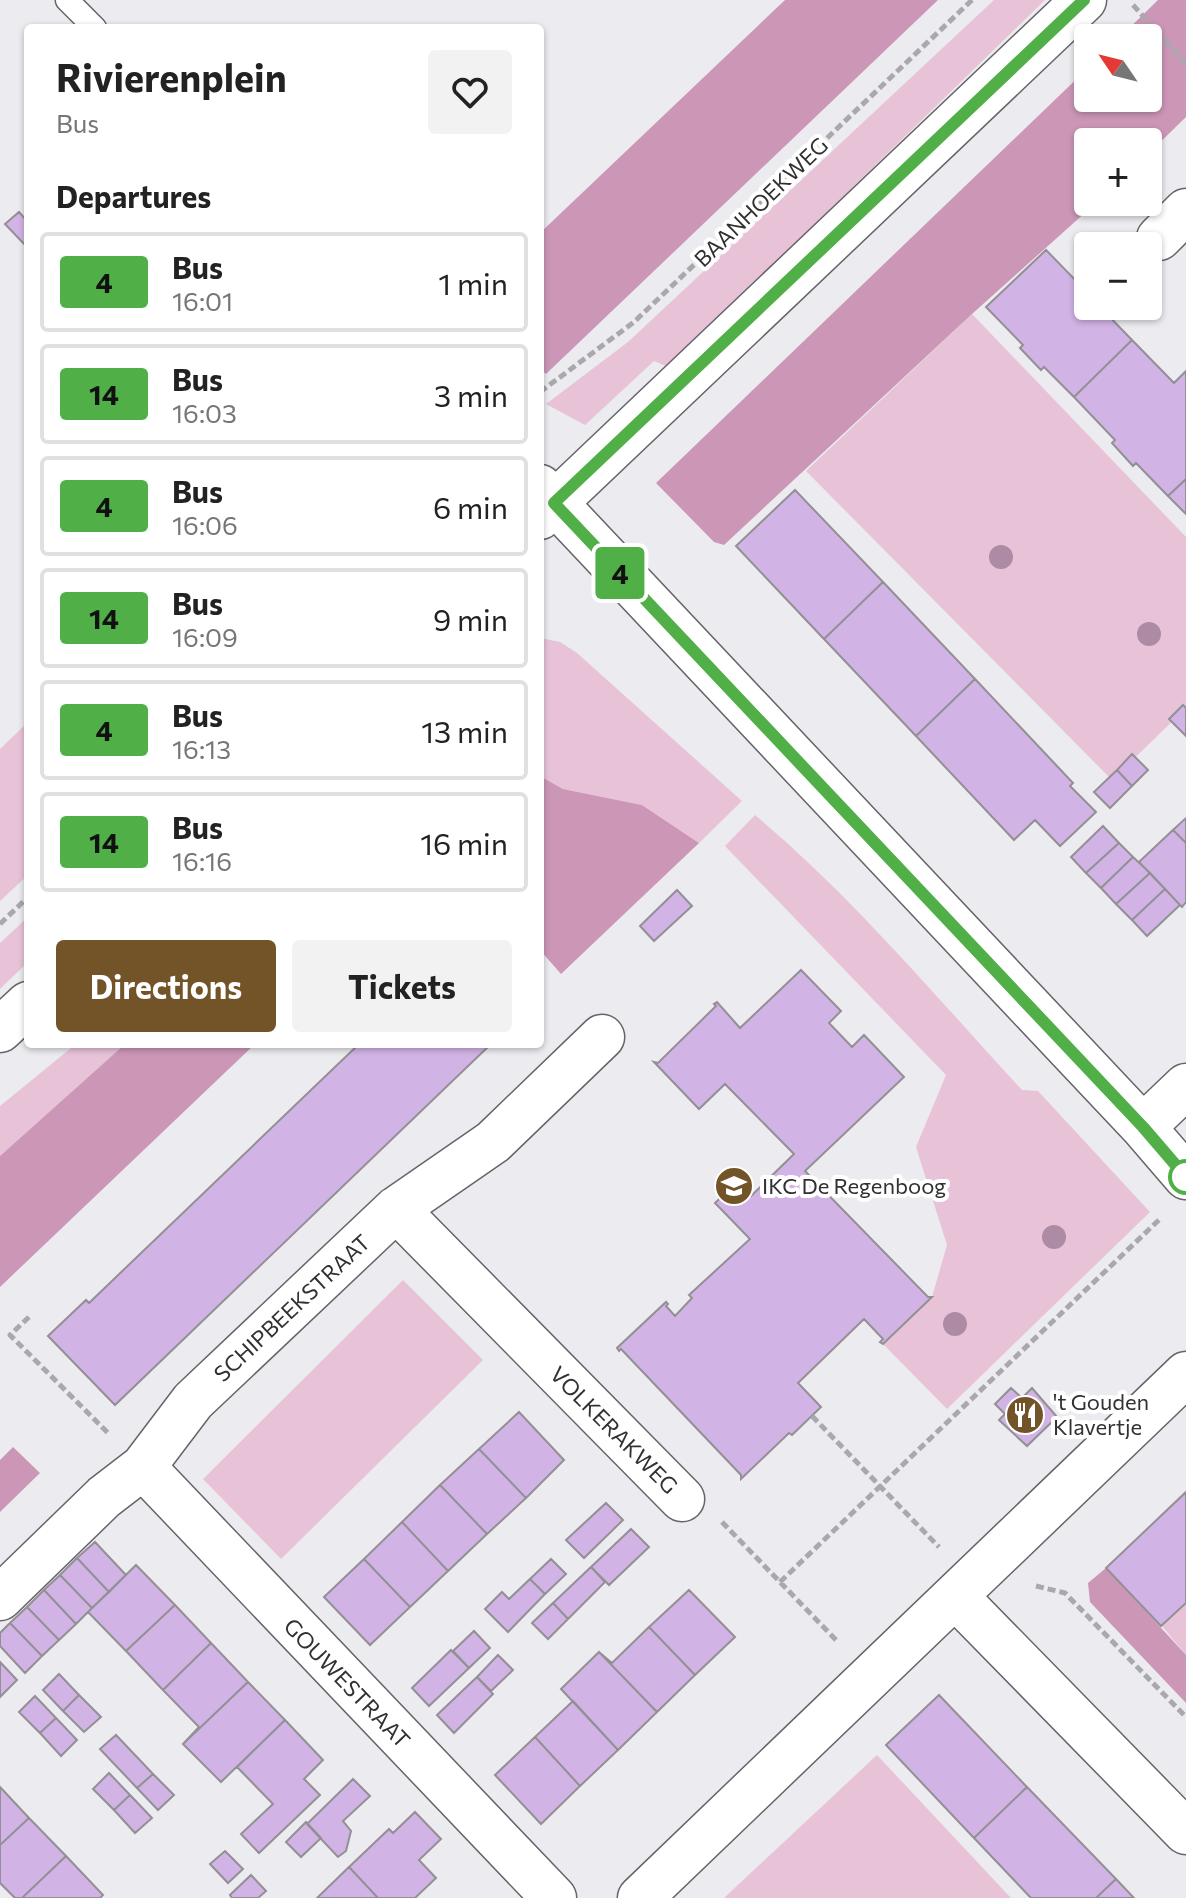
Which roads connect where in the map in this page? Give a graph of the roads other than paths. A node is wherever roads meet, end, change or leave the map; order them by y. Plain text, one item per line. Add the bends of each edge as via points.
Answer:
1 (67, 0) edge
2 (1084, 0) edge
3 (91, 24) edge
4 (545, 502) edge
5 (24, 1008) edge
6 (0, 1030) edge
7 (602, 1037) dead end
8 (1186, 1086) edge
9 (1143, 1127) junction
10 (1186, 1177) edge
11 (396, 1209) junction
12 (1186, 1374) edge
13 (143, 1467) junction
14 (682, 1499) road end
15 (956, 1597) junction
16 (0, 1598) edge
17 (1186, 1832) edge
18 (554, 1898) edge
19 (640, 1898) edge

1 - 3 lane
2 - 4 street
4 - 9 street
5 - 6 street
7 - 11 street, SCHIPBEEKSTRAAT via 493,1142
8 - 9 street
9 - 10 street
11 - 13 street, SCHIPBEEKSTRAAT via 193,1401
11 - 14 street, VOLKERAKWEG
12 - 15 street
13 - 16 street, SCHIPBEEKSTRAAT via 104,1497
13 - 18 street, GOUWESTRAAT
15 - 17 street
15 - 19 street

